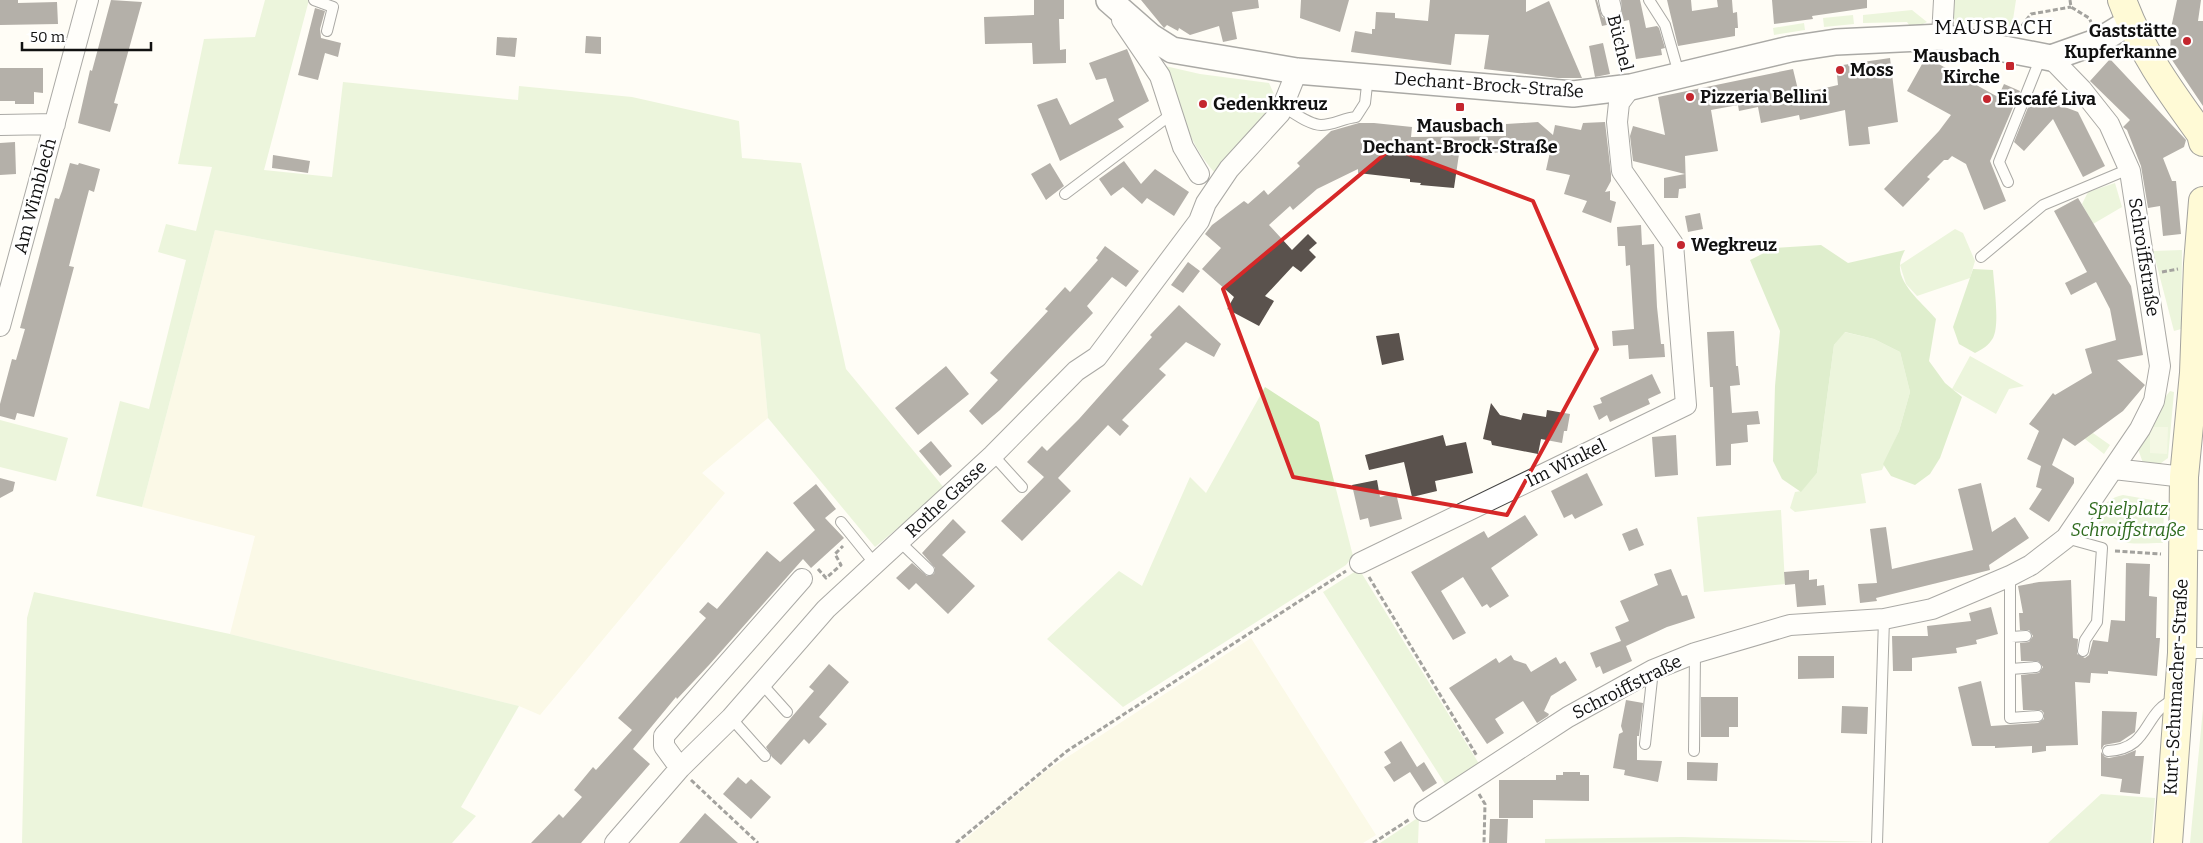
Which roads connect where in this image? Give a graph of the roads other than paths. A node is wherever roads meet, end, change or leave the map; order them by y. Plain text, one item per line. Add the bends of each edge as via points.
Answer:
1 (88, 0) edge
2 (314, 0) edge
3 (1108, 0) edge
4 (1649, 0) edge
5 (1944, 0) edge
6 (2126, 11) edge
7 (327, 31) dead end
8 (1942, 38) junction
9 (2046, 58) junction
10 (1297, 71) junction
11 (1679, 74) junction
12 (1368, 76) junction
13 (1631, 87) junction
14 (1282, 106) junction
15 (1172, 113) junction
16 (55, 124) junction
17 (0, 125) edge
18 (2199, 129) edge
19 (2129, 169) junction
20 (1200, 174) dead end
21 (2008, 182) dead end
22 (1065, 194) dead end
23 (2203, 201) edge
24 (1981, 257) dead end
25 (0, 326) edge
26 (994, 455) junction
27 (2114, 469) junction
28 (2184, 477) junction
29 (1022, 487) dead end
30 (841, 522) dead end
31 (2066, 538) junction
32 (900, 542) junction
33 (2189, 545) edge
34 (1360, 562) road end
35 (875, 564) junction
36 (929, 570) dead end
37 (810, 574) road end
38 (2010, 576) junction
39 (1884, 619) junction
40 (2026, 636) dead end
41 (2011, 637) junction
42 (2083, 651) dead end
43 (1695, 653) junction
44 (2192, 653) edge
45 (2036, 667) dead end
46 (2011, 669) junction
47 (1654, 670) junction
48 (761, 684) junction
49 (2179, 698) junction
50 (787, 712) dead end
51 (2038, 716) dead end
52 (731, 718) junction
53 (1645, 744) dead end
54 (1694, 751) dead end
55 (2108, 751) dead end
56 (765, 756) dead end
57 (680, 768) junction
58 (1419, 814) road end
59 (614, 843) edge
60 (1877, 843) edge
61 (2168, 843) edge

1 - 16 street, Am Wimblech
2 - 7 lane via 333,7
3 - 10 street, Dechant-Brock-Straße via 1150,36 1172,50
3 - 15 street, Dechant-Brock-Straße via 1160,76
4 - 11 lane via 1664,25
5 - 8 street
6 - 9 street via 2099,41
6 - 18 main road via 2156,70
8 - 9 street, Dechant-Brock-Straße
8 - 11 street, Dechant-Brock-Straße via 1827,43
9 - 19 street, Schroiffstraße via 2082,90 2110,124
9 - 21 lane via 1999,162
10 - 12 street, Dechant-Brock-Straße
10 - 14 street
11 - 13 street, Dechant-Brock-Straße
12 - 13 street, Dechant-Brock-Straße via 1574,94
12 - 14 lane via 1365,103 1356,117 1314,124
13 - 34 street, Im Winkel via 1619,103 1617,122 1622,171 1673,244 1686,405
14 - 26 street, Rothe Gasse via 1280,113 1229,169 1199,220 1097,357 1076,371
15 - 20 street, Dechant-Brock-Straße via 1183,147
15 - 22 lane
16 - 17 street, Am Wimblech
16 - 25 street, Am Wimblech
19 - 24 lane via 2043,205
19 - 27 street, Schroiffstraße via 2160,366 2154,401
23 - 28 main road, Kurt-Schumacher-Straße via 2194,374
26 - 29 lane
26 - 32 street, Rothe Gasse
27 - 28 street
27 - 31 street, Schroiffstraße
28 - 33 main road, Kurt-Schumacher-Straße
30 - 35 lane
31 - 38 street, Schroiffstraße via 2031,565
31 - 42 lane via 2102,548 2097,622 2085,640
32 - 35 street, Rothe Gasse
32 - 36 lane
33 - 44 main road, Kurt-Schumacher-Straße
35 - 48 street, Rothe Gasse via 826,609
37 - 57 street via 664,736 664,746
38 - 39 street, Schroiffstraße via 1932,609
38 - 41 lane
39 - 43 street, Schroiffstraße via 1790,626
39 - 60 lane
40 - 41 lane
41 - 46 lane
43 - 47 street, Schroiffstraße
43 - 54 lane
44 - 49 main road, Kurt-Schumacher-Straße
45 - 46 lane
46 - 51 lane via 2010,718
47 - 53 lane
47 - 58 street, Schroiffstraße via 1568,717
48 - 50 lane
48 - 52 street, Rothe Gasse
49 - 55 lane via 2166,703 2133,745
49 - 61 main road, Kurt-Schumacher-Straße
52 - 56 lane
52 - 57 street, Rothe Gasse
57 - 59 street, Rothe Gasse

